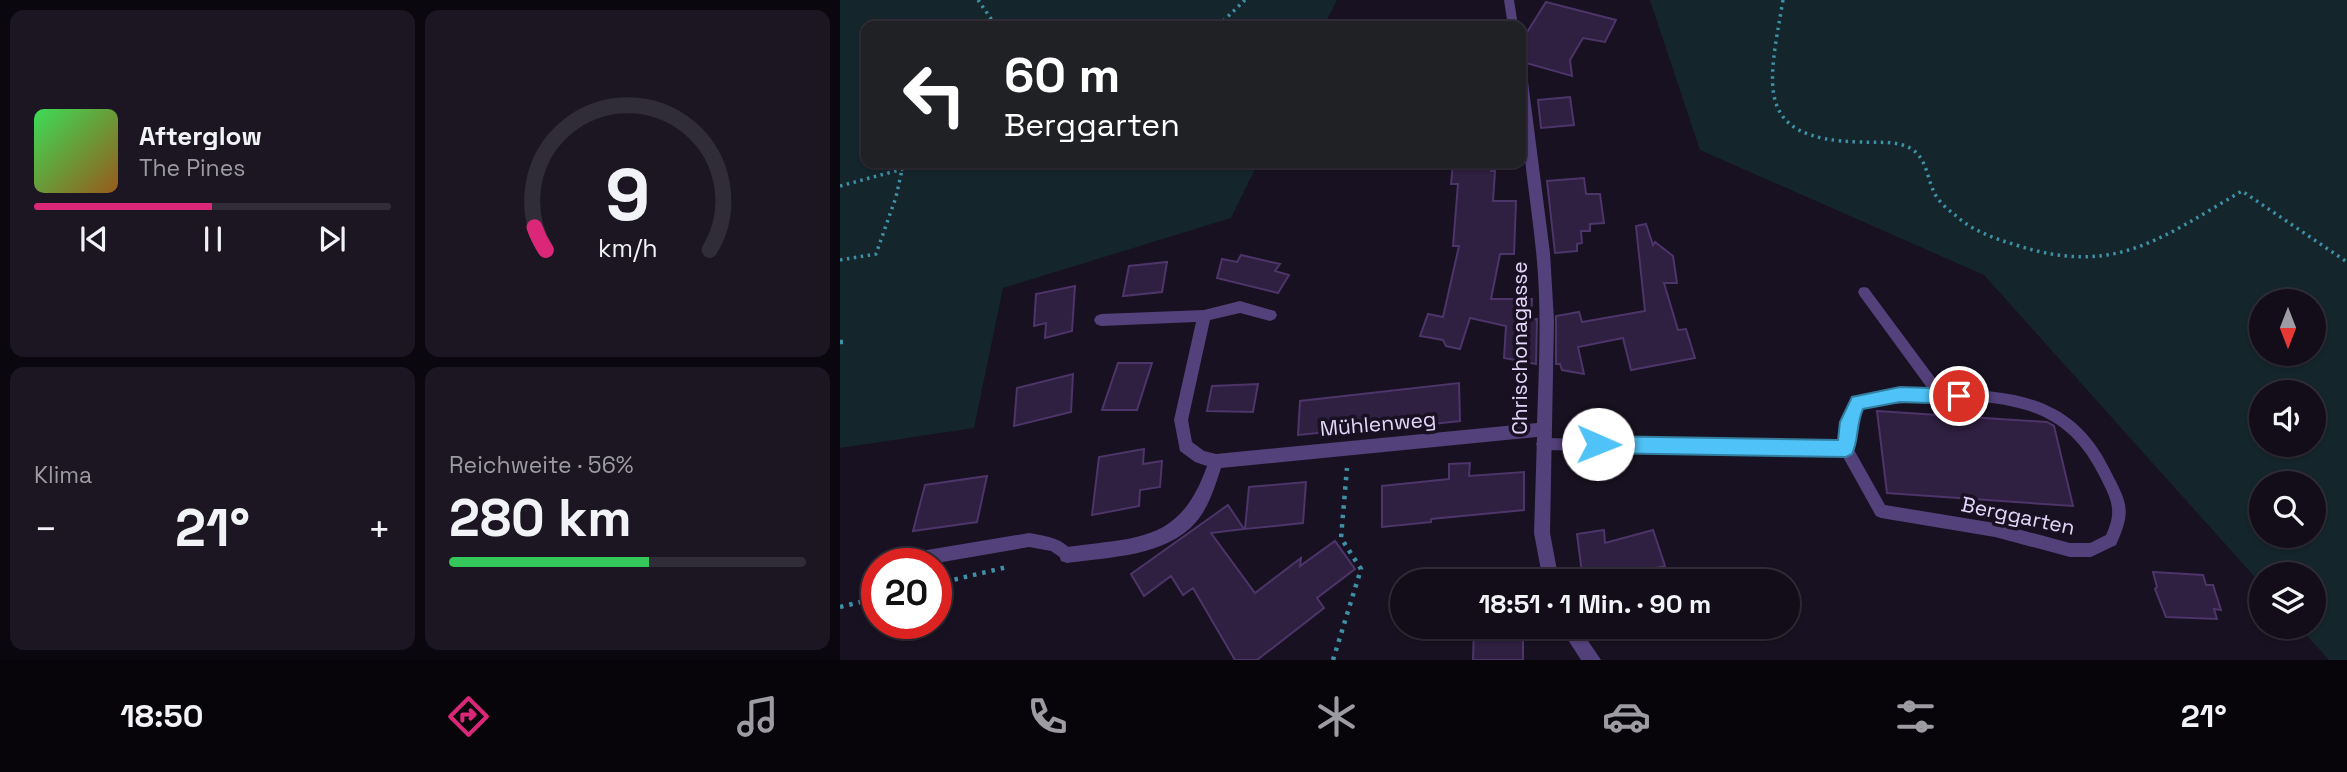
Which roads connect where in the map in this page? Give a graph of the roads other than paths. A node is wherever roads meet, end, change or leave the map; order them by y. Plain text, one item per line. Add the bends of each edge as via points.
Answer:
1 (1508, 0) edge
2 (1512, 21) edge
3 (1526, 115) edge
4 (1864, 292) dead end
5 (1269, 315) dead end
6 (1204, 316) junction
7 (1101, 320) dead end
8 (1941, 396) junction
9 (1543, 436) junction
10 (1846, 449) junction
11 (1216, 461) junction
12 (952, 553) edge
13 (1066, 555) joint
14 (1549, 569) edge
15 (1577, 639) edge
16 (1592, 660) edge

1 - 2 street
3 - 9 street, Chrischonagasse via 1547,320
4 - 8 lane
5 - 6 street via 1240,307
6 - 7 street
6 - 11 street via 1181,420 1185,446
8 - 10 lane, Berggarten via 1900,395 1858,402 1848,422
8 - 10 lane, Berggarten via 1997,396 2043,409 2072,426 2111,485 2120,515 2111,540 2091,550 2070,550 1995,530 1881,511
9 - 10 lane
9 - 11 street, Mühlenweg
9 - 14 street, Chrischonagasse via 1542,533
11 - 13 street via 1206,492 1184,523 1155,540
12 - 13 lane via 1029,540 1054,545
15 - 16 street

